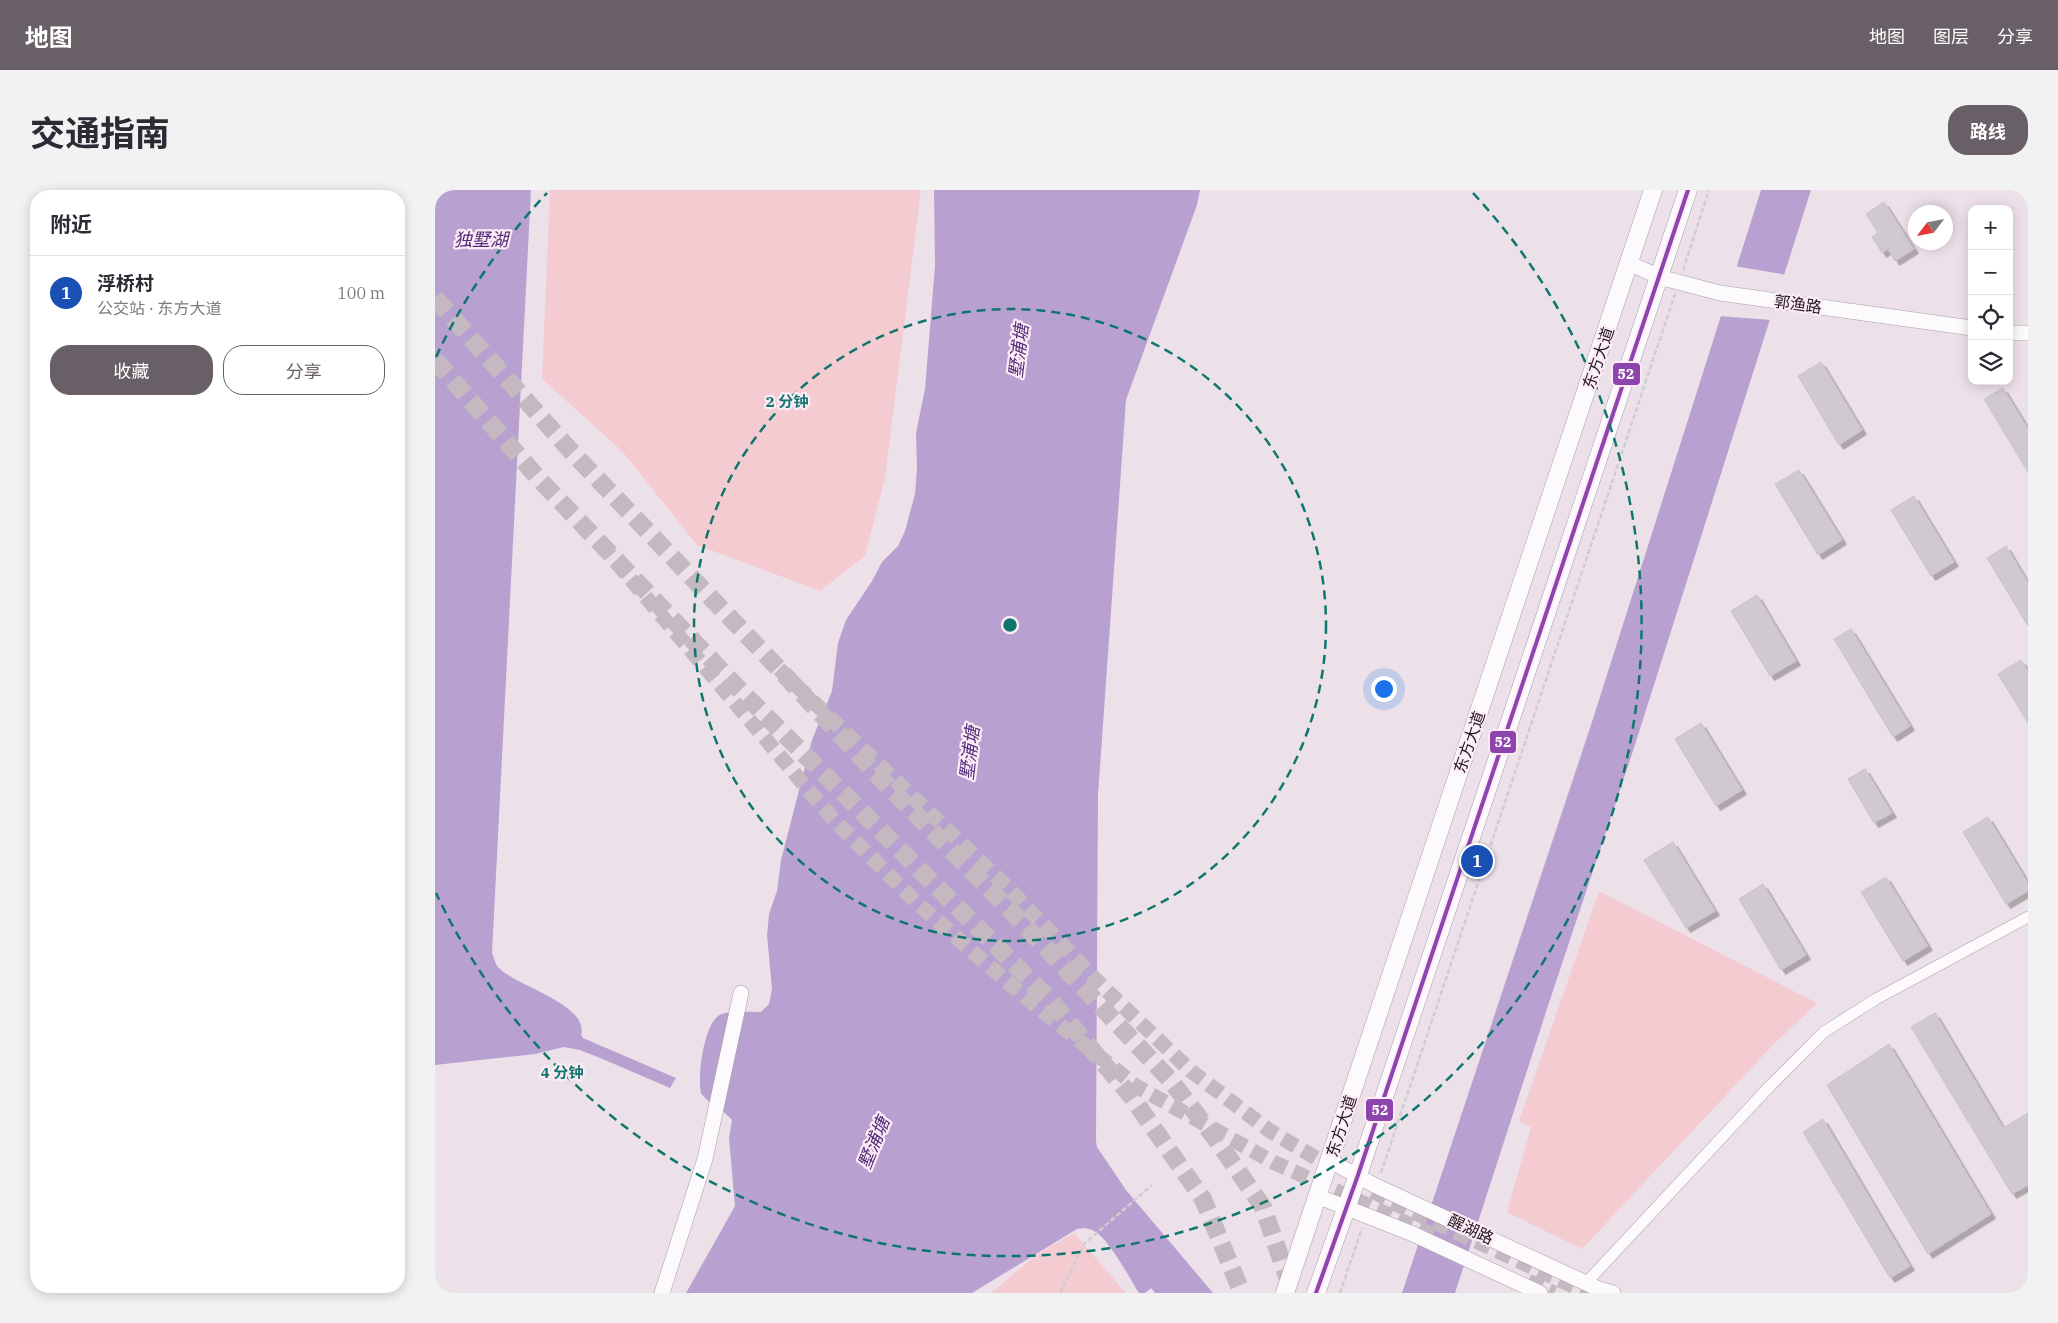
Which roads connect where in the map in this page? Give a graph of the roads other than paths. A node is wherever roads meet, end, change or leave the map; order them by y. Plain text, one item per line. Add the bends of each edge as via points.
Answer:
1 (1653, 190) edge
2 (1688, 190) edge
3 (1629, 263) junction
4 (1659, 277) junction
5 (1968, 327) edge
6 (2013, 333) edge
7 (2028, 333) edge
8 (2028, 917) edge
9 (740, 997) dead end
10 (1330, 1161) junction
11 (1358, 1175) junction
12 (1317, 1196) junction
13 (1346, 1207) junction
14 (1586, 1283) junction
15 (663, 1293) edge
16 (1285, 1293) edge
17 (1316, 1293) edge
18 (1540, 1293) tunnel mouth
19 (1613, 1293) edge

1 - 3 main road, 东方大道
2 - 4 main road, 东方大道
3 - 4 street, 郭渔路
3 - 10 main road, 东方大道
4 - 5 street, 郭渔路 via 1720,293
4 - 11 main road, 东方大道
6 - 7 street
8 - 14 street via 1876,999 1824,1032
9 - 15 street via 705,1159
10 - 11 street, 醒湖路
10 - 12 main road, 东方大道
11 - 13 main road, 东方大道
11 - 14 street, 醒湖路
12 - 13 street, 醒湖路
12 - 16 main road, 东方大道
13 - 17 main road, 东方大道
13 - 18 street, 醒湖路
14 - 19 street, 醒湖路

